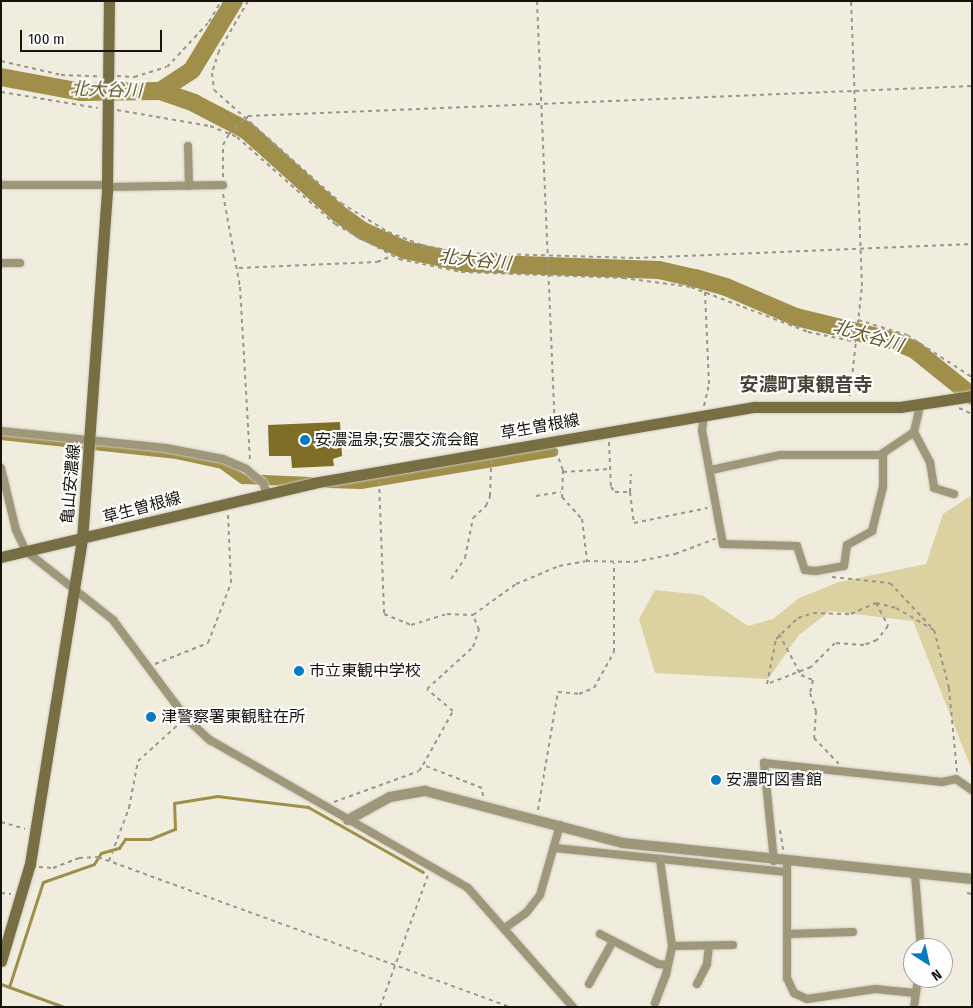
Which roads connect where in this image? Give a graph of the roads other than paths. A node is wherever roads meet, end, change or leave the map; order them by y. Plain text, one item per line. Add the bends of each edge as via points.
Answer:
1 (109, 1) edge
2 (188, 146) dead end
3 (1, 185) edge
4 (223, 185) road end
5 (107, 186) junction
6 (189, 186) junction
7 (1, 263) edge
8 (20, 263) dead end
9 (966, 397) edge
10 (920, 405) junction
11 (704, 416) junction
12 (1, 431) edge
13 (914, 432) junction
14 (92, 440) junction
15 (883, 455) junction
16 (1, 468) edge
17 (711, 470) junction
18 (267, 494) junction
19 (954, 494) dead end
20 (82, 540) junction
21 (26, 551) junction
22 (1, 557) edge
23 (76, 589) junction
24 (972, 790) edge
25 (348, 820) junction
26 (560, 825) junction
27 (554, 848) junction
28 (660, 859) junction
29 (774, 861) junction
30 (786, 867) junction
31 (915, 875) junction
32 (972, 879) edge
33 (505, 928) junction
34 (853, 932) dead end
35 (600, 934) dead end
36 (788, 934) junction
37 (919, 938) edge
38 (612, 943) junction
39 (734, 945) dead end
40 (672, 946) junction
41 (709, 946) junction
42 (1, 961) edge
43 (668, 965) junction
44 (589, 984) dead end
45 (697, 984) dead end
46 (916, 988) edge
47 (915, 993) junction
48 (655, 1003) dead end
49 (574, 1007) edge
50 (914, 1007) edge

1 - 5 main road, 亀山安濃線
2 - 6 street
3 - 5 street
4 - 6 street
5 - 6 street
5 - 14 main road, 亀山安濃線
7 - 8 street
9 - 10 main road, 草生曽根線
10 - 11 main road, 草生曽根線 via 770,405
10 - 13 street
11 - 17 street via 702,430
11 - 18 main road, 草生曽根線 via 378,471
12 - 14 street
13 - 15 street
13 - 19 street via 930,462 934,488
14 - 18 street via 186,451 246,469 263,483
14 - 20 main road, 亀山安濃線
15 - 17 street via 780,455
15 - 17 street via 883,487 872,531 847,546 844,566 816,571 806,570 797,546 727,545 720,538
16 - 21 street via 16,530
18 - 20 main road, 草生曽根線
20 - 21 main road, 草生曽根線
20 - 23 main road, 亀山安濃線
21 - 22 main road, 草生曽根線
21 - 23 street
23 - 25 street via 113,620 186,718 210,740
23 - 42 main road, 亀山安濃線 via 30,864
24 - 29 street via 956,779 942,782 764,763
25 - 26 street via 390,797 414,790
25 - 33 street via 468,888
26 - 27 street
26 - 29 street via 623,843
27 - 28 street
27 - 33 street via 540,895 526,913
28 - 30 street
28 - 40 street
29 - 30 street
30 - 31 street
30 - 36 street
31 - 32 street
31 - 37 street
33 - 49 street
34 - 36 street
35 - 38 street
36 - 47 street via 787,978 794,993 807,999 875,988
38 - 43 street via 658,964
38 - 44 street
39 - 41 street
40 - 41 street
40 - 43 street
41 - 45 street via 707,964
43 - 48 street
46 - 47 street
47 - 50 street

